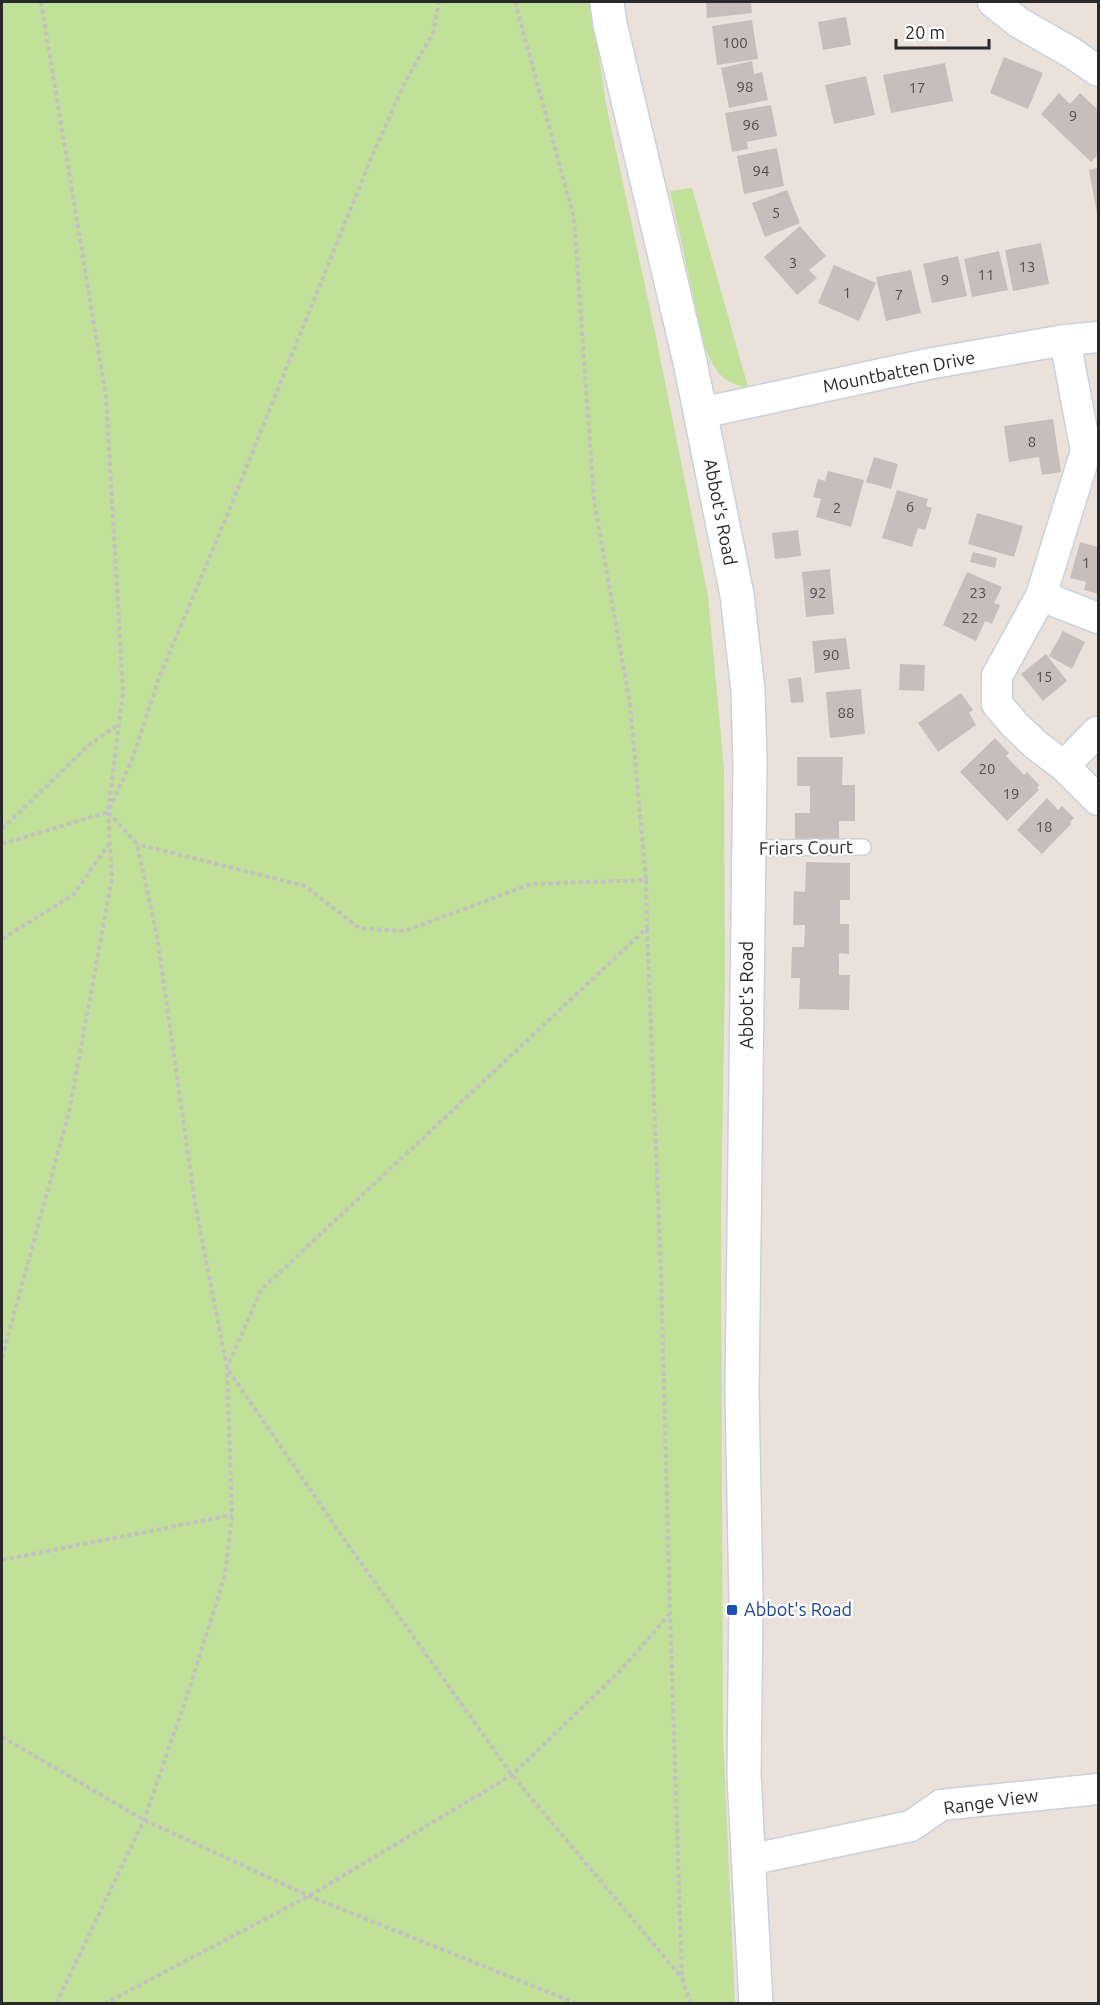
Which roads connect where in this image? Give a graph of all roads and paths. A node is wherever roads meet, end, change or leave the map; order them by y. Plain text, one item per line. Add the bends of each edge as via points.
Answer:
1 (41, 2) edge
2 (439, 2) edge
3 (515, 2) edge
4 (607, 2) edge
5 (993, 2) edge
6 (1098, 70) edge
7 (1098, 337) edge
8 (1065, 340) junction
9 (701, 413) junction
10 (1041, 596) junction
11 (1098, 618) edge
12 (119, 723) junction
13 (1096, 732) dead end
14 (1064, 766) junction
15 (1098, 800) edge
16 (108, 812) junction
17 (2, 829) edge
18 (2, 844) edge
19 (110, 844) junction
20 (137, 844) junction
21 (863, 847) dead end
22 (748, 849) junction
23 (646, 880) junction
24 (647, 928) junction
25 (2, 939) edge
26 (2, 1358) edge
27 (226, 1368) junction
28 (232, 1515) junction
29 (2, 1560) edge
30 (669, 1614) junction
31 (2, 1737) edge
32 (512, 1775) junction
33 (1098, 1789) edge
34 (144, 1820) junction
35 (748, 1860) junction
36 (309, 1896) junction
37 (682, 1978) junction
38 (56, 2004) edge
39 (104, 2004) edge
40 (578, 2004) edge
41 (691, 2004) edge
42 (756, 2004) edge

1 - 12 path via 106,397 123,692
2 - 16 path via 433,33 404,84 370,161
3 - 23 path via 574,218 594,500 630,704
4 - 9 street, Abbot's Road
5 - 6 street via 1018,22
7 - 8 street, Mountbatten Drive
8 - 9 street, Mountbatten Drive via 928,364
8 - 10 street via 1086,451
9 - 22 street, Abbot's Road via 737,595 748,690
10 - 11 street
10 - 14 street via 998,676 997,704 1036,745
12 - 16 path
12 - 17 path via 89,745
13 - 14 street
14 - 15 street
16 - 18 path
16 - 19 path
16 - 20 path
19 - 25 path via 73,895
19 - 26 path via 112,878 69,1112
20 - 23 path via 305,886 359,928 405,931 531,884
20 - 27 path via 157,936 195,1203
21 - 22 lane, Friars Court
22 - 35 street, Abbot's Road via 742,1391
23 - 24 path
24 - 27 path via 261,1290
24 - 30 path
27 - 28 path
27 - 32 path
28 - 29 path
28 - 34 path via 225,1575
30 - 32 path via 619,1672
30 - 37 path
31 - 34 path
32 - 36 path
32 - 37 path
33 - 35 street, Range View via 941,1805 911,1826
34 - 36 path
34 - 38 path
35 - 42 street, Abbot's Road
36 - 39 path
36 - 40 path
37 - 41 path

